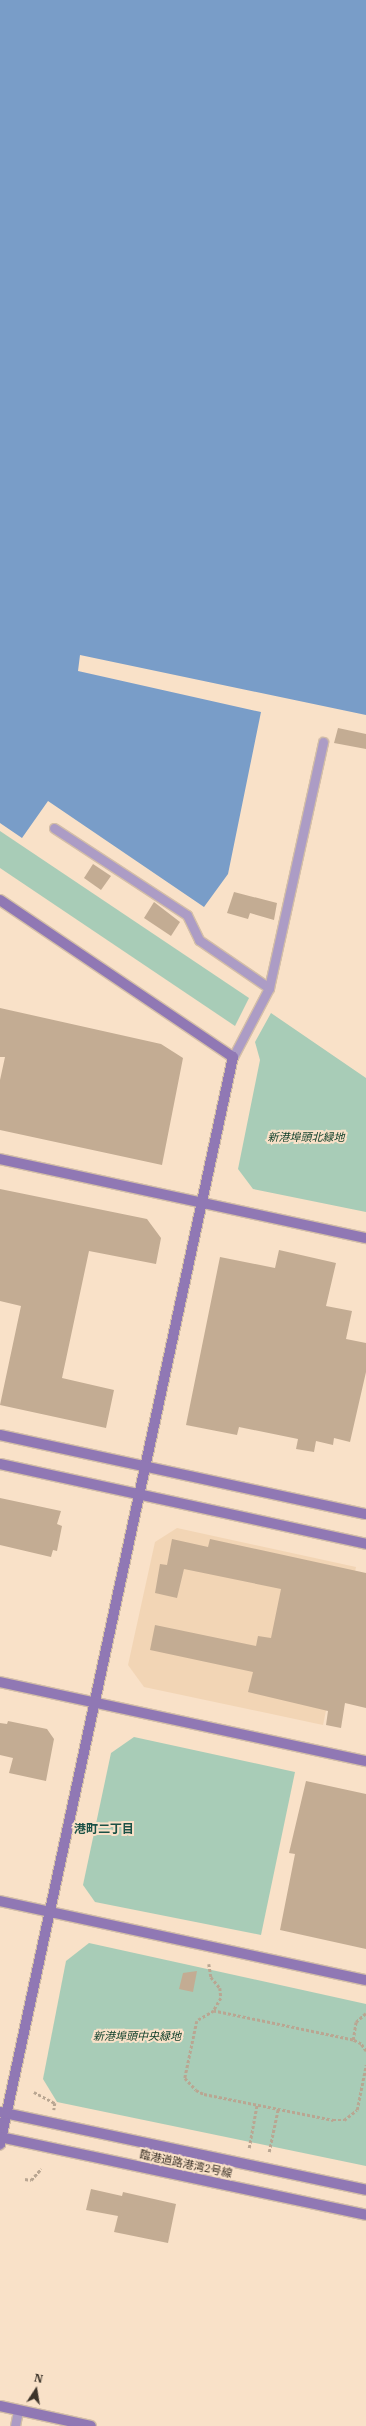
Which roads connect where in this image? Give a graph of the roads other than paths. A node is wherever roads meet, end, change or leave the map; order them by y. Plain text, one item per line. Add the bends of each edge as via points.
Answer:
1 (323, 742) dead end
2 (54, 828) dead end
3 (0, 900) edge
4 (269, 988) junction
5 (234, 1057) junction
6 (0, 1159) edge
7 (202, 1202) junction
8 (366, 1238) edge
9 (0, 1435) edge
10 (0, 1464) edge
11 (145, 1466) junction
12 (139, 1494) junction
13 (366, 1514) edge
14 (366, 1544) edge
15 (0, 1682) edge
16 (93, 1702) junction
17 (366, 1760) edge
18 (0, 1902) edge
19 (49, 1911) junction
20 (366, 1980) edge
21 (3, 2113) edge
22 (0, 2139) edge
23 (366, 2190) edge
24 (366, 2216) edge
25 (0, 2406) edge
26 (18, 2410) junction
27 (15, 2426) edge
28 (91, 2426) edge

1 - 4 lane
2 - 4 lane via 187,915 199,940
3 - 5 street
4 - 5 lane
5 - 7 street
6 - 7 street
7 - 8 street
7 - 11 street
9 - 11 street
10 - 12 street
11 - 12 street
11 - 13 street
12 - 14 street
12 - 16 street
15 - 16 street
16 - 17 street
16 - 19 street
18 - 19 street
19 - 20 street
19 - 21 street
21 - 22 street
21 - 23 street, 臨港道路港湾2号線
22 - 24 street, 臨港道路港湾2号線
25 - 26 street
26 - 27 lane
26 - 28 street

